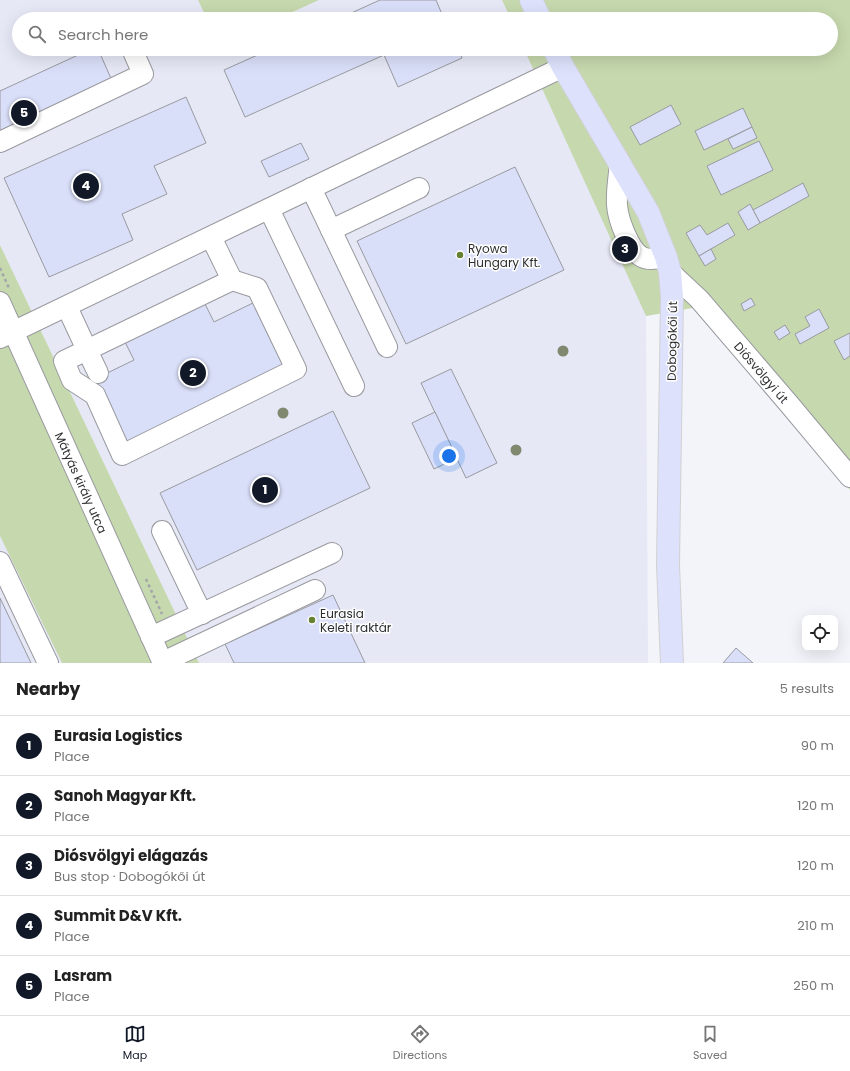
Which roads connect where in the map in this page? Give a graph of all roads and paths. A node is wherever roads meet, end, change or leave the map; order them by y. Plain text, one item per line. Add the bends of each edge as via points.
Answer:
1 (531, 0) edge
2 (537, 12) edge
3 (135, 56) edge
4 (559, 58) edge
5 (0, 142) edge
6 (620, 162) junction
7 (311, 188) junction
8 (420, 188) dead end
9 (269, 209) junction
10 (331, 230) junction
11 (211, 237) junction
12 (668, 264) junction
13 (232, 280) junction
14 (0, 302) edge
15 (67, 307) junction
16 (7, 335) edge
17 (387, 347) dead end
18 (87, 350) junction
19 (98, 373) dead end
20 (354, 386) dead end
21 (850, 477) edge
22 (162, 531) dead end
23 (332, 553) dead end
24 (0, 562) edge
25 (315, 590) dead end
26 (202, 614) junction
27 (151, 637) junction
28 (48, 663) edge
29 (163, 663) edge
30 (672, 663) edge

1 - 2 main road
3 - 5 street via 143,74
4 - 6 main road, Dobogókői út
4 - 7 street
6 - 12 main road, Dobogókői út via 648,212
6 - 12 street via 617,206 629,241 642,257
7 - 9 street
7 - 10 street
8 - 10 street
9 - 11 street
9 - 20 street
10 - 17 street
11 - 13 street
11 - 15 street
12 - 21 street, Diósvölgyi út
12 - 30 main road, Dobogókői út via 672,297 668,566
13 - 18 street
13 - 18 street via 257,288 296,369 122,455 95,396 72,380 64,361
14 - 16 street, Mátyás király utca
15 - 16 street
15 - 18 street
16 - 27 street, Mátyás király utca
18 - 19 street
22 - 26 street
23 - 26 street
24 - 28 street
25 - 29 street
26 - 27 street
27 - 29 street, Mátyás király utca

